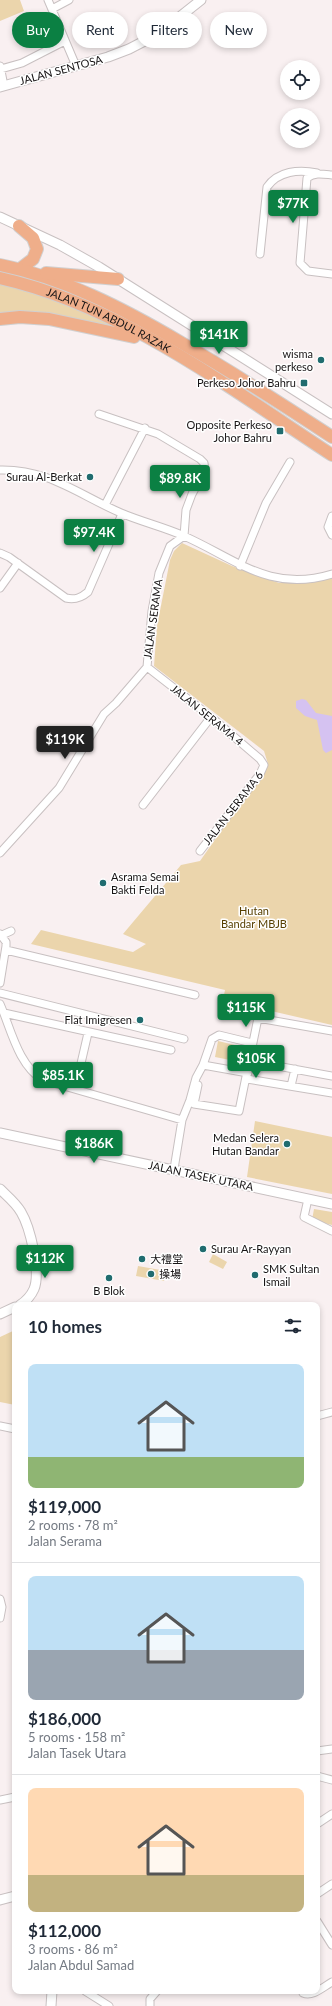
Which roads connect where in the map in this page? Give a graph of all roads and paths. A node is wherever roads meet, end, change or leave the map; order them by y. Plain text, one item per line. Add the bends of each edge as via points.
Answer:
1 (48, 0) edge
2 (69, 0) edge
3 (201, 0) edge
4 (52, 9) junction
5 (65, 41) junction
6 (76, 66) junction
7 (0, 67) edge
8 (2, 86) edge
9 (317, 173) junction
10 (332, 174) edge
11 (0, 218) edge
12 (19, 226) junction
13 (260, 254) dead end
14 (0, 265) edge
15 (25, 271) junction
16 (332, 274) edge
17 (0, 278) edge
18 (118, 279) junction
19 (0, 319) edge
20 (182, 358) junction
21 (99, 414) dead end
22 (332, 414) edge
23 (145, 428) junction
24 (332, 437) edge
25 (332, 455) edge
26 (290, 462) dead end
27 (0, 470) edge
28 (106, 505) junction
29 (122, 514) junction
30 (332, 516) edge
31 (332, 534) edge
32 (184, 536) junction
33 (0, 553) edge
34 (18, 563) junction
35 (240, 566) junction
36 (332, 574) edge
37 (0, 588) edge
38 (147, 667) junction
39 (210, 717) junction
40 (264, 766) joint
41 (144, 805) dead end
42 (200, 850) dead end
43 (0, 853) edge
44 (11, 931) dead end
45 (1, 934) edge
46 (6, 950) junction
47 (1, 970) edge
48 (0, 983) edge
49 (4, 994) edge
50 (195, 995) dead end
51 (0, 1004) edge
52 (4, 1013) junction
53 (332, 1032) edge
54 (88, 1033) junction
55 (184, 1039) dead end
56 (252, 1043) junction
57 (171, 1050) dead end
58 (250, 1061) junction
59 (203, 1065) junction
60 (295, 1069) junction
61 (78, 1072) dead end
62 (247, 1076) junction
63 (332, 1076) edge
64 (194, 1085) junction
65 (292, 1086) junction
66 (332, 1093) edge
67 (182, 1120) junction
68 (0, 1133) edge
69 (174, 1169) junction
70 (0, 1189) edge
71 (308, 1200) junction
72 (332, 1204) edge
73 (332, 1231) edge
74 (23, 1302) edge
75 (12, 1309) edge
76 (0, 1314) edge
77 (332, 1412) edge
78 (320, 1415) edge
79 (0, 1426) edge
80 (12, 1428) edge
81 (0, 1599) edge
82 (0, 1618) edge
83 (332, 1749) edge
84 (320, 1751) edge
85 (320, 1777) edge
86 (332, 1780) edge
87 (12, 1798) edge
88 (0, 1800) edge
89 (332, 1814) edge
90 (320, 1822) edge
91 (332, 1884) edge
92 (320, 1892) edge
93 (12, 1897) edge
94 (0, 1900) edge
95 (320, 1927) edge
96 (332, 1945) edge
97 (332, 1982) edge
98 (320, 1989) edge
99 (52, 1994) edge
100 (90, 1994) edge
101 (154, 1994) edge
102 (51, 2006) edge
103 (109, 2006) edge
104 (150, 2006) edge

1 - 4 street
2 - 4 street
3 - 6 street, JALAN SENTOSA via 143,43
4 - 5 street
5 - 6 street
5 - 7 street via 22,63
6 - 8 street, JALAN SENTOSA
7 - 8 street
9 - 10 street
9 - 13 street via 292,172 272,180 267,187
9 - 16 street via 307,178 300,263 308,271
11 - 12 street
12 - 15 highway via 33,238 37,249
12 - 18 street via 60,244
14 - 15 highway, JALAN TUN ABDUL RAZAK
15 - 18 highway
15 - 24 highway, JALAN TUN ABDUL RAZAK via 66,285 137,317 215,362
17 - 20 highway, JALAN TUN ABDUL RAZAK via 42,289 66,299 113,320
18 - 22 street
19 - 20 highway via 20,317 78,324 130,336
20 - 25 highway, JALAN TUN ABDUL RAZAK
21 - 23 street
23 - 28 street
23 - 32 street via 204,463 205,470 186,510
26 - 35 street via 266,503
27 - 28 street via 45,475
28 - 29 street
29 - 32 street
29 - 34 street via 88,592 81,597 66,598
30 - 31 street via 328,527
32 - 35 street
32 - 38 street, JALAN SERAMA via 170,546 159,573 152,611
33 - 34 street
34 - 37 street
35 - 36 street via 287,579 299,580
38 - 39 street, JALAN SERAMA 4
38 - 43 street, JALAN SERAMA via 104,714 59,788
39 - 40 street, JALAN SERAMA 4 via 260,759
39 - 41 street
40 - 42 street, JALAN SERAMA 6
44 - 45 street
45 - 46 street via 6,942
46 - 47 street
46 - 50 street
47 - 48 street
49 - 55 street
51 - 52 street
52 - 54 street
52 - 67 street via 26,1066 34,1075 43,1080
53 - 56 street via 258,1018
54 - 57 street
54 - 61 street
56 - 58 street
56 - 59 street via 216,1036 212,1039
58 - 60 street
58 - 62 street
59 - 62 street
59 - 64 street
60 - 63 street
60 - 65 street
62 - 64 street via 239,1111 194,1104 198,1085
62 - 65 street
64 - 67 street
65 - 66 street
67 - 69 street
68 - 69 street, JALAN TASEK UTARA
69 - 71 street, JALAN TASEK UTARA
70 - 74 street via 20,1210 31,1238 35,1287
71 - 72 street, JALAN TASEK UTARA
71 - 73 street via 304,1217
75 - 76 street
77 - 78 street
79 - 80 street
81 - 82 street
83 - 84 street
85 - 86 street
87 - 88 street
89 - 90 street
91 - 92 street
93 - 94 street
95 - 96 street
97 - 98 street
99 - 102 street
100 - 103 street
101 - 104 street via 150,1999

